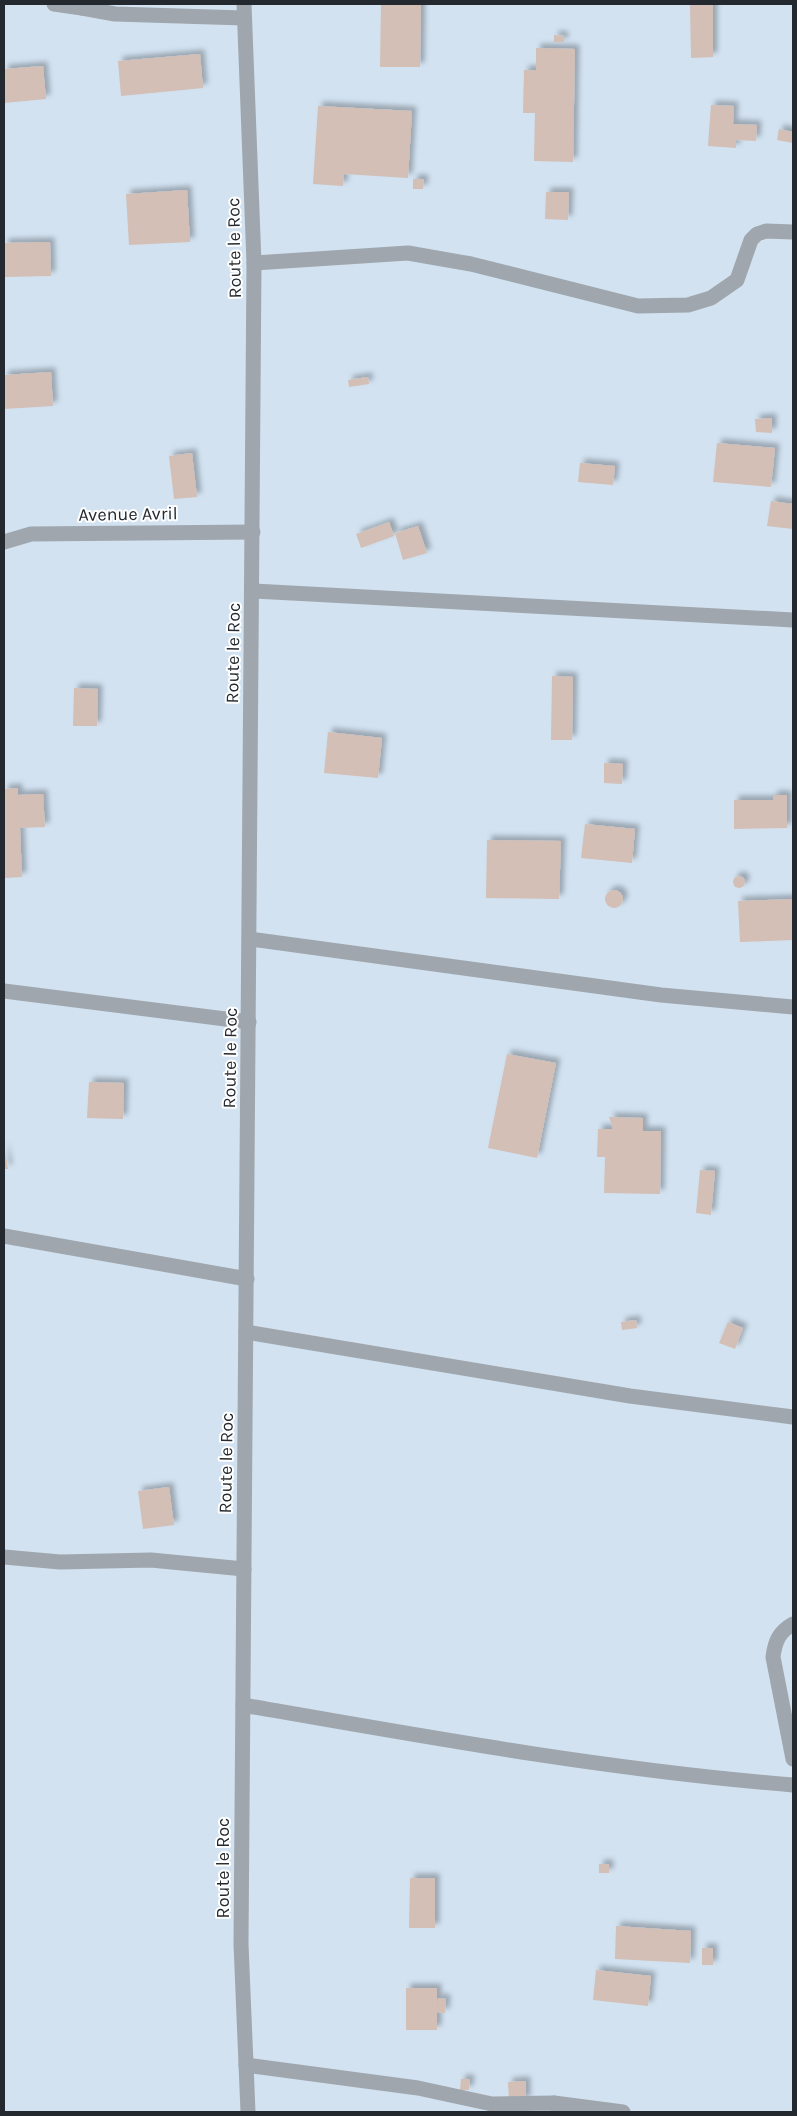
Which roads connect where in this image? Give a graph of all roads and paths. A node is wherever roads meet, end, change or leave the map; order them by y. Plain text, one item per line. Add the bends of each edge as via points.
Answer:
1 (54, 4) edge
2 (82, 6) edge
3 (244, 11) edge
4 (793, 232) edge
5 (254, 263) junction
6 (253, 532) junction
7 (4, 542) edge
8 (253, 591) junction
9 (793, 620) edge
10 (250, 939) junction
11 (4, 991) edge
12 (793, 1007) edge
13 (249, 1022) junction
14 (4, 1236) edge
15 (247, 1279) junction
16 (246, 1332) junction
17 (793, 1417) edge
18 (4, 1557) edge
19 (244, 1569) junction
20 (793, 1624) edge
21 (243, 1705) junction
22 (793, 1759) edge
23 (793, 1785) edge
24 (246, 2065) junction
25 (558, 2108) edge
26 (248, 2112) edge
27 (623, 2112) edge

1 - 2 street
2 - 3 street via 115,14
3 - 5 street, Route le Roc
4 - 5 street via 766,231 758,234 751,240 737,280 711,298 688,305 638,306 471,264 408,253
5 - 6 street, Route le Roc
6 - 7 street, Avenue Avril via 31,534
6 - 8 street, Route le Roc
8 - 9 street
8 - 10 street, Route le Roc
10 - 12 street via 662,995
10 - 13 street, Route le Roc
11 - 13 street
13 - 15 street, Route le Roc
14 - 15 street
15 - 16 street, Route le Roc
16 - 17 street via 630,1396
16 - 19 street, Route le Roc
18 - 19 street via 60,1562 151,1560
19 - 21 street, Route le Roc
20 - 22 street via 784,1629 776,1640 773,1657
21 - 23 street via 483,1747 698,1778
21 - 24 street, Route le Roc via 241,1944
24 - 25 street via 418,2088 492,2104
24 - 26 street, Route le Roc
25 - 27 street

